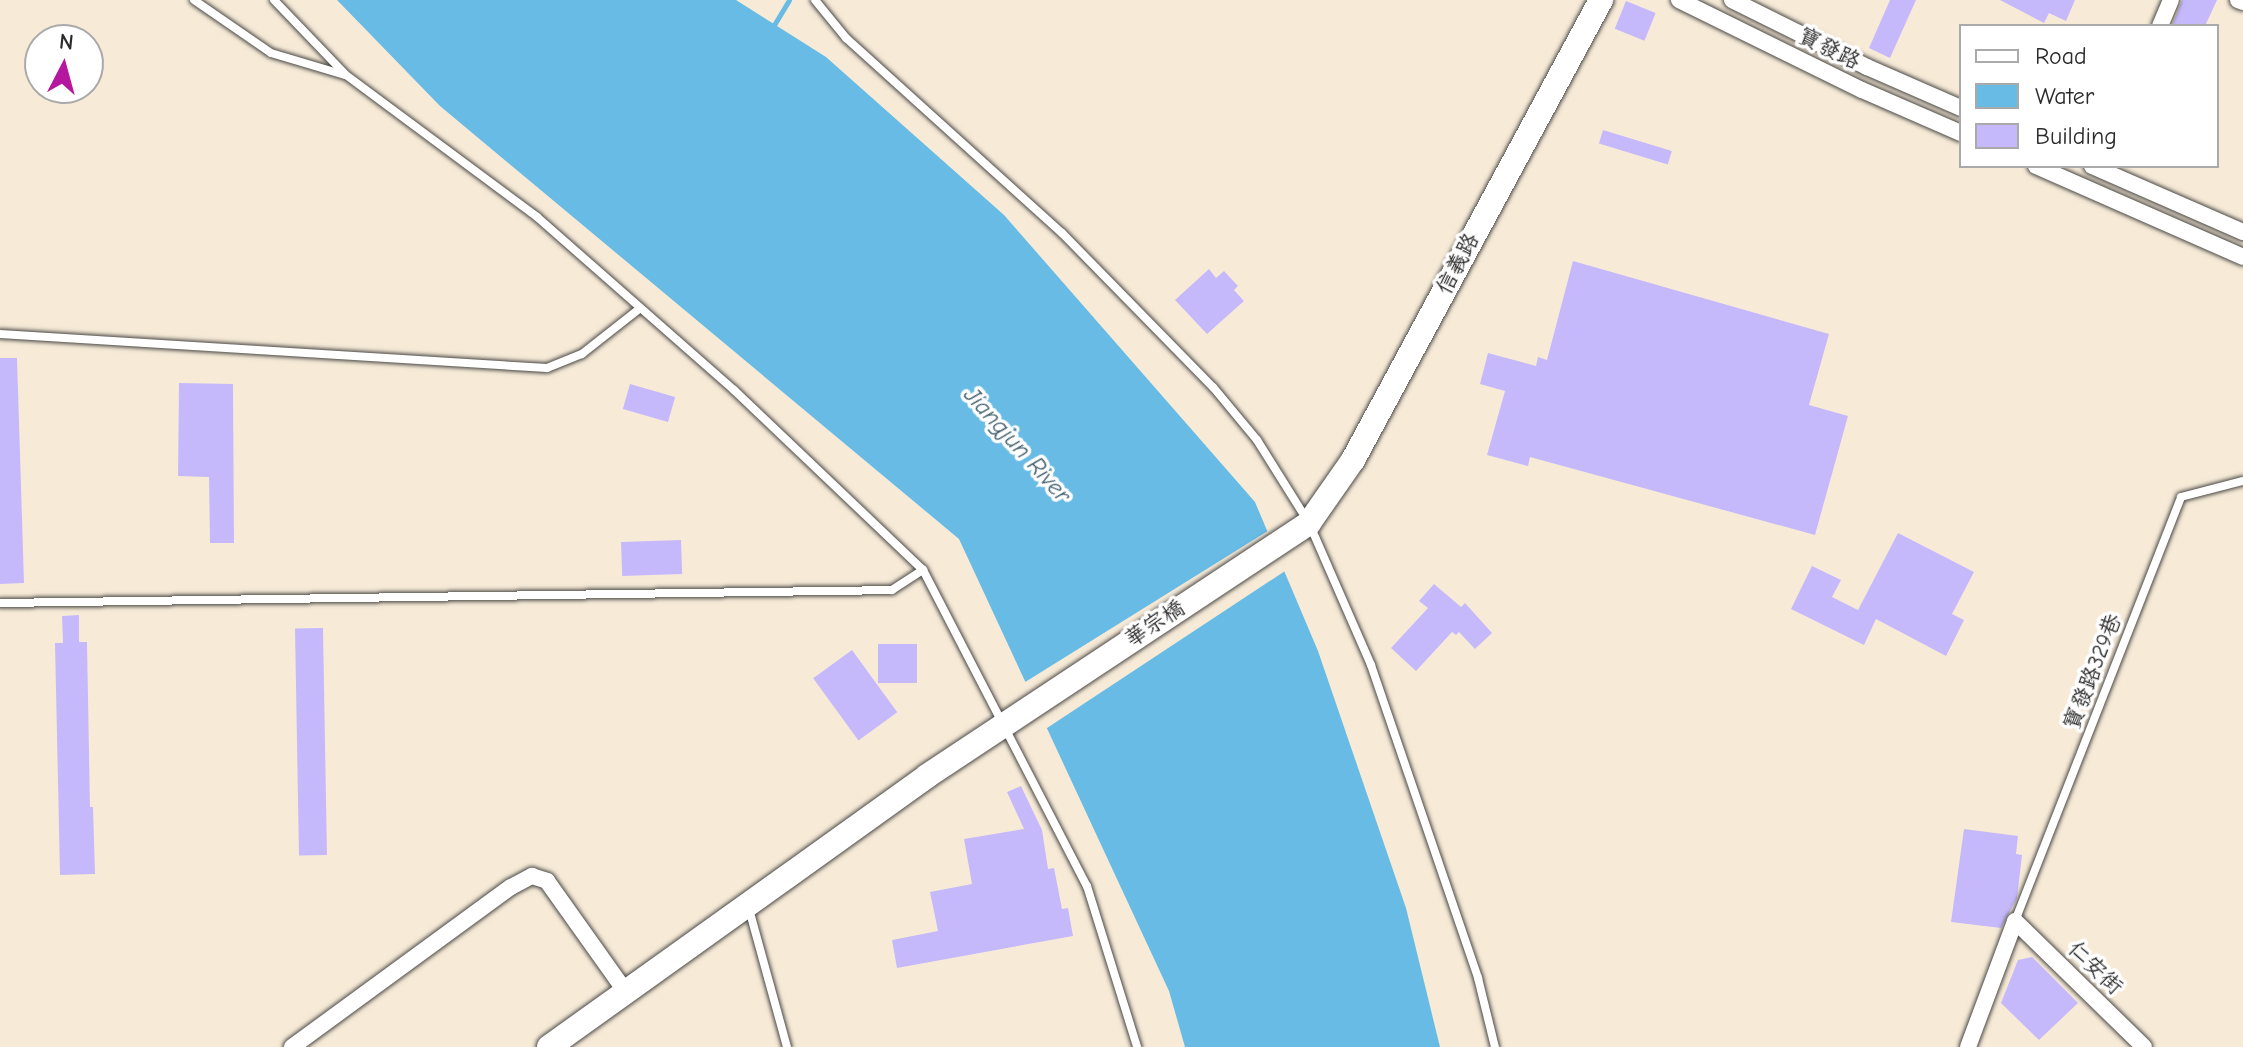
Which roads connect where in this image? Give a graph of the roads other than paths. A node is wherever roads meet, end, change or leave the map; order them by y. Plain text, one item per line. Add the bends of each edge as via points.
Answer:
1 (194, 0) edge
2 (274, 0) edge
3 (815, 0) edge
4 (1601, 0) edge
5 (1679, 0) edge
6 (1732, 0) edge
7 (2171, 0) edge
8 (2161, 24) edge
9 (346, 75) junction
10 (1959, 107) edge
11 (1959, 132) edge
12 (2041, 168) edge
13 (2100, 168) edge
14 (2094, 191) junction
15 (2243, 232) edge
16 (2243, 257) edge
17 (639, 309) junction
18 (0, 334) edge
19 (2243, 481) edge
20 (1309, 523) junction
21 (923, 570) junction
22 (0, 603) edge
23 (1001, 725) junction
24 (748, 906) junction
25 (2015, 921) junction
26 (626, 992) junction
27 (292, 1047) edge
28 (549, 1047) edge
29 (787, 1047) edge
30 (1137, 1047) edge
31 (1495, 1047) edge
32 (1968, 1047) edge
33 (2144, 1047) edge

1 - 9 lane via 271,53
2 - 9 lane
3 - 20 lane via 846,38 1062,233 1213,387 1257,440
4 - 20 street, 信義路 via 1353,460
5 - 11 street, 寶發路
6 - 10 street, 寶發路
7 - 8 street
9 - 17 lane via 537,217
12 - 14 street
13 - 14 street
13 - 15 street
14 - 16 street
17 - 18 lane via 582,354 547,368
17 - 21 lane via 734,390
19 - 25 lane, 寶發路329巷 via 2181,497
20 - 23 street, 華宗橋
20 - 31 lane via 1371,665 1478,978
21 - 22 lane via 892,590
21 - 23 lane
23 - 24 street, 華宗橋
23 - 30 lane via 1087,886
24 - 26 street, 華宗橋
24 - 29 lane
25 - 32 street
25 - 33 street, 仁安街
26 - 27 street via 547,881 532,876
26 - 28 street, 華宗橋

